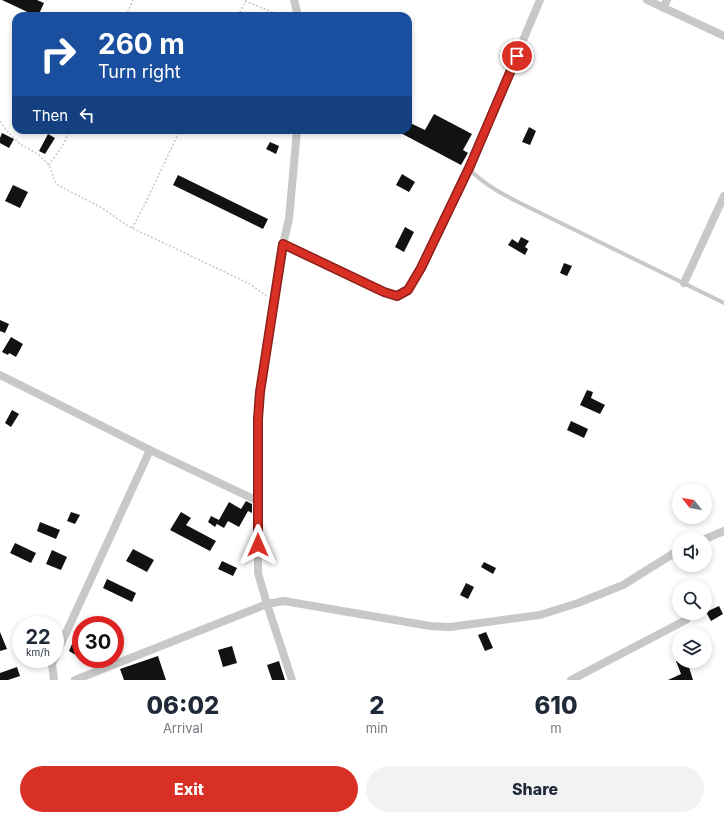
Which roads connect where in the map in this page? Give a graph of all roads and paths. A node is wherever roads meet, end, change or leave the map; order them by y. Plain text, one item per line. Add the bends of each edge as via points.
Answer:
1 (133, 0) edge
2 (294, 0) edge
3 (540, 0) edge
4 (647, 0) edge
5 (246, 1) edge
6 (665, 4) edge
7 (128, 12) edge
8 (240, 12) edge
9 (272, 12) edge
10 (297, 12) edge
11 (724, 36) edge
12 (0, 120) edge
13 (68, 134) edge
14 (178, 134) edge
15 (298, 134) edge
16 (49, 165) junction
17 (469, 169) junction
18 (724, 197) edge
19 (132, 228) junction
20 (283, 244) junction
21 (684, 283) junction
22 (274, 302) junction
23 (724, 303) edge
24 (0, 375) edge
25 (150, 450) junction
26 (258, 501) junction
27 (724, 531) edge
28 (712, 536) edge
29 (672, 554) edge
30 (266, 604) junction
31 (686, 620) dead end
32 (64, 638) edge
33 (52, 668) edge
34 (54, 680) edge
35 (75, 680) edge
36 (292, 680) edge
37 (571, 680) edge

1 - 7 path
2 - 10 street
3 - 17 street
4 - 6 street
5 - 8 path
5 - 9 path
6 - 11 street
12 - 16 path via 20,144 39,155
13 - 16 path
14 - 19 path
15 - 20 street via 289,219
16 - 19 path via 56,184 102,208
17 - 20 street via 421,268 408,290 397,296
17 - 21 lane via 508,197
18 - 21 street
19 - 22 path via 250,284
20 - 22 street
21 - 23 lane
22 - 26 street via 260,392
24 - 25 street
25 - 26 street
25 - 32 street
26 - 30 street via 258,573
27 - 28 street
29 - 30 street via 623,585 578,603 533,616 450,627 284,602
30 - 35 street
30 - 36 street
31 - 37 street
33 - 34 street

